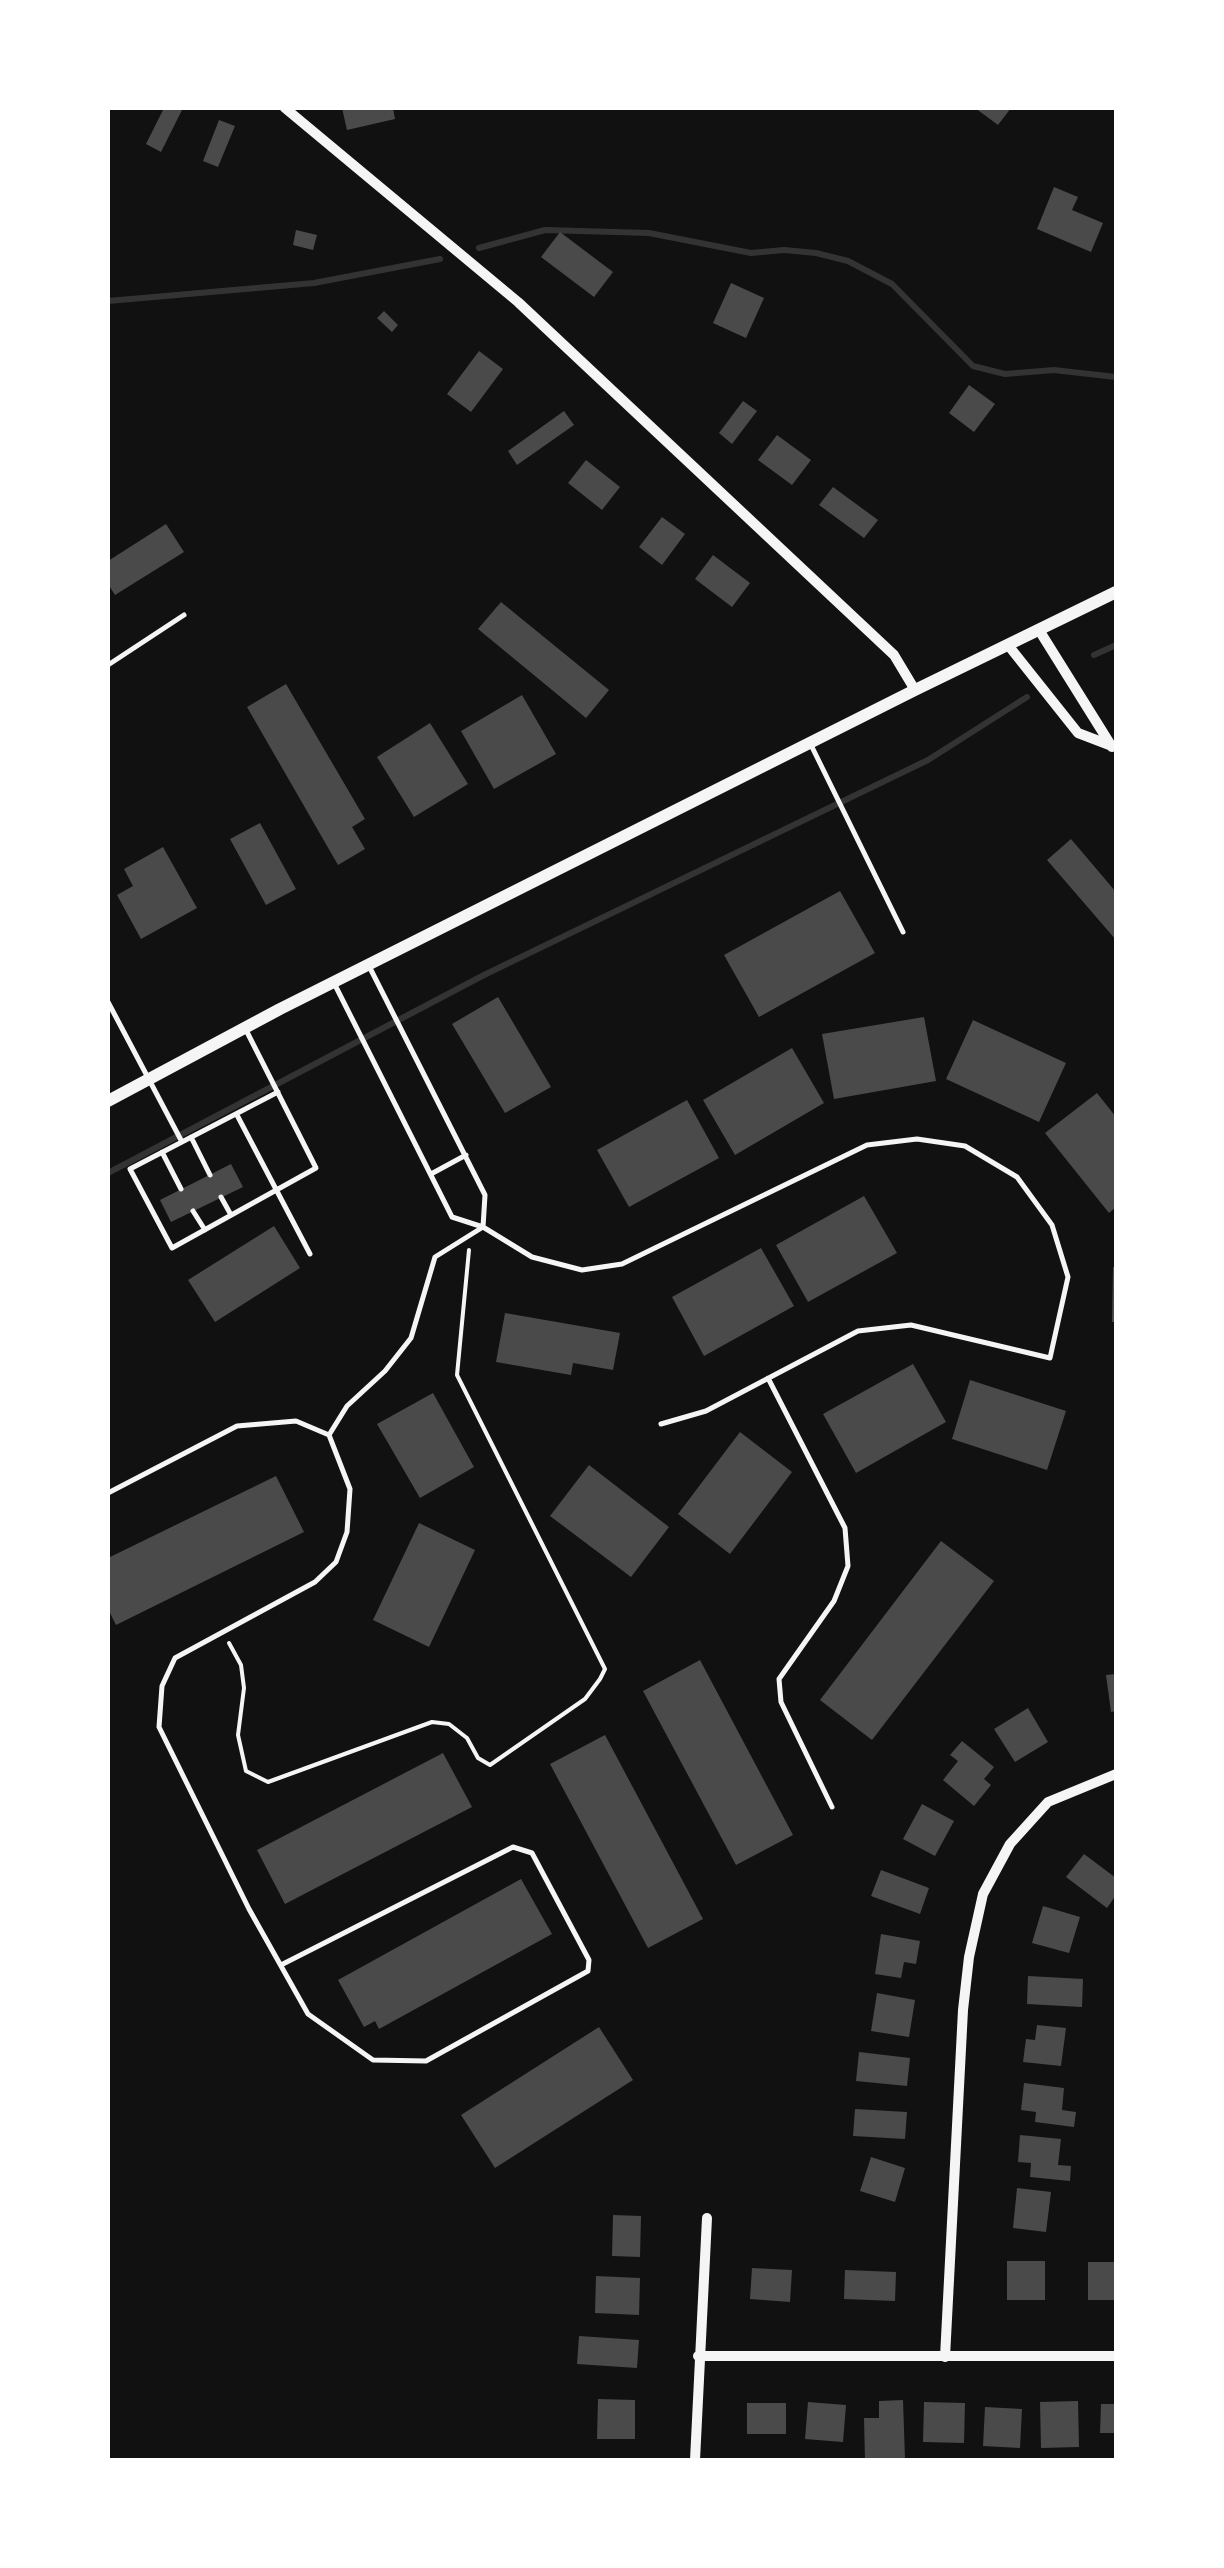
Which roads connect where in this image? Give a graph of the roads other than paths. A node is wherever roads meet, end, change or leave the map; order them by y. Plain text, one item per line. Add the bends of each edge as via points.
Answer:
1 (285, 108) edge
2 (1116, 592) edge
3 (184, 614) dead end
4 (1039, 630) junction
5 (1008, 645) junction
6 (108, 665) edge
7 (915, 690) junction
8 (810, 743) junction
9 (1114, 749) edge
10 (903, 932) dead end
11 (368, 965) junction
12 (334, 982) junction
13 (108, 1002) edge
14 (245, 1027) junction
15 (149, 1080) junction
16 (278, 1092) junction
17 (108, 1101) edge
18 (236, 1114) junction
19 (191, 1138) junction
20 (182, 1142) junction
21 (162, 1152) junction
22 (466, 1156) junction
23 (431, 1174) junction
24 (210, 1175) dead end
25 (181, 1189) dead end
26 (276, 1191) junction
27 (221, 1197) dead end
28 (194, 1211) dead end
29 (231, 1216) junction
30 (484, 1228) junction
31 (205, 1230) junction
32 (310, 1254) dead end
33 (768, 1378) junction
34 (662, 1424) dead end
35 (329, 1435) junction
36 (108, 1493) edge
37 (1116, 1774) edge
38 (832, 1807) dead end
39 (281, 1965) junction
40 (707, 2218) dead end
41 (698, 2356) junction
42 (1116, 2356) edge
43 (945, 2358) junction
44 (695, 2460) edge

1 - 7 street via 532,314 894,655
2 - 4 street
3 - 6 lane
4 - 5 street
4 - 9 street
5 - 7 street
5 - 9 street via 1078,733
7 - 8 street
8 - 10 lane
8 - 11 street
11 - 12 street
11 - 22 lane
12 - 14 street
12 - 23 lane
13 - 15 lane
14 - 15 street
14 - 16 lane
15 - 17 street
15 - 20 lane
16 - 18 lane
16 - 26 lane via 316,1168
18 - 19 lane
18 - 26 lane
19 - 20 lane
19 - 24 lane
20 - 21 lane
21 - 25 lane
21 - 31 lane via 130,1169 172,1248
22 - 23 lane
22 - 30 lane via 485,1195
23 - 30 lane via 452,1216
26 - 29 lane
26 - 32 lane
27 - 29 lane
28 - 31 lane
29 - 31 lane
30 - 33 lane via 532,1257 582,1270 622,1264 867,1145 917,1139 965,1146 1017,1177 1052,1225 1068,1277 1050,1358 911,1325 858,1331
30 - 35 lane via 435,1258 411,1338
33 - 34 lane via 706,1411
33 - 38 lane via 845,1528 848,1566 834,1601 779,1679 781,1702
35 - 36 lane via 296,1420 237,1426
35 - 39 lane via 350,1489 336,1562 315,1582 175,1658 162,1686 158,1726
37 - 43 street via 1048,1802 1010,1844 984,1894 963,2010
39 - 39 lane via 513,1847 532,1853 589,1960 588,1971 426,2062 373,2060 308,2014
40 - 41 street
41 - 43 street
41 - 44 street
42 - 43 street

